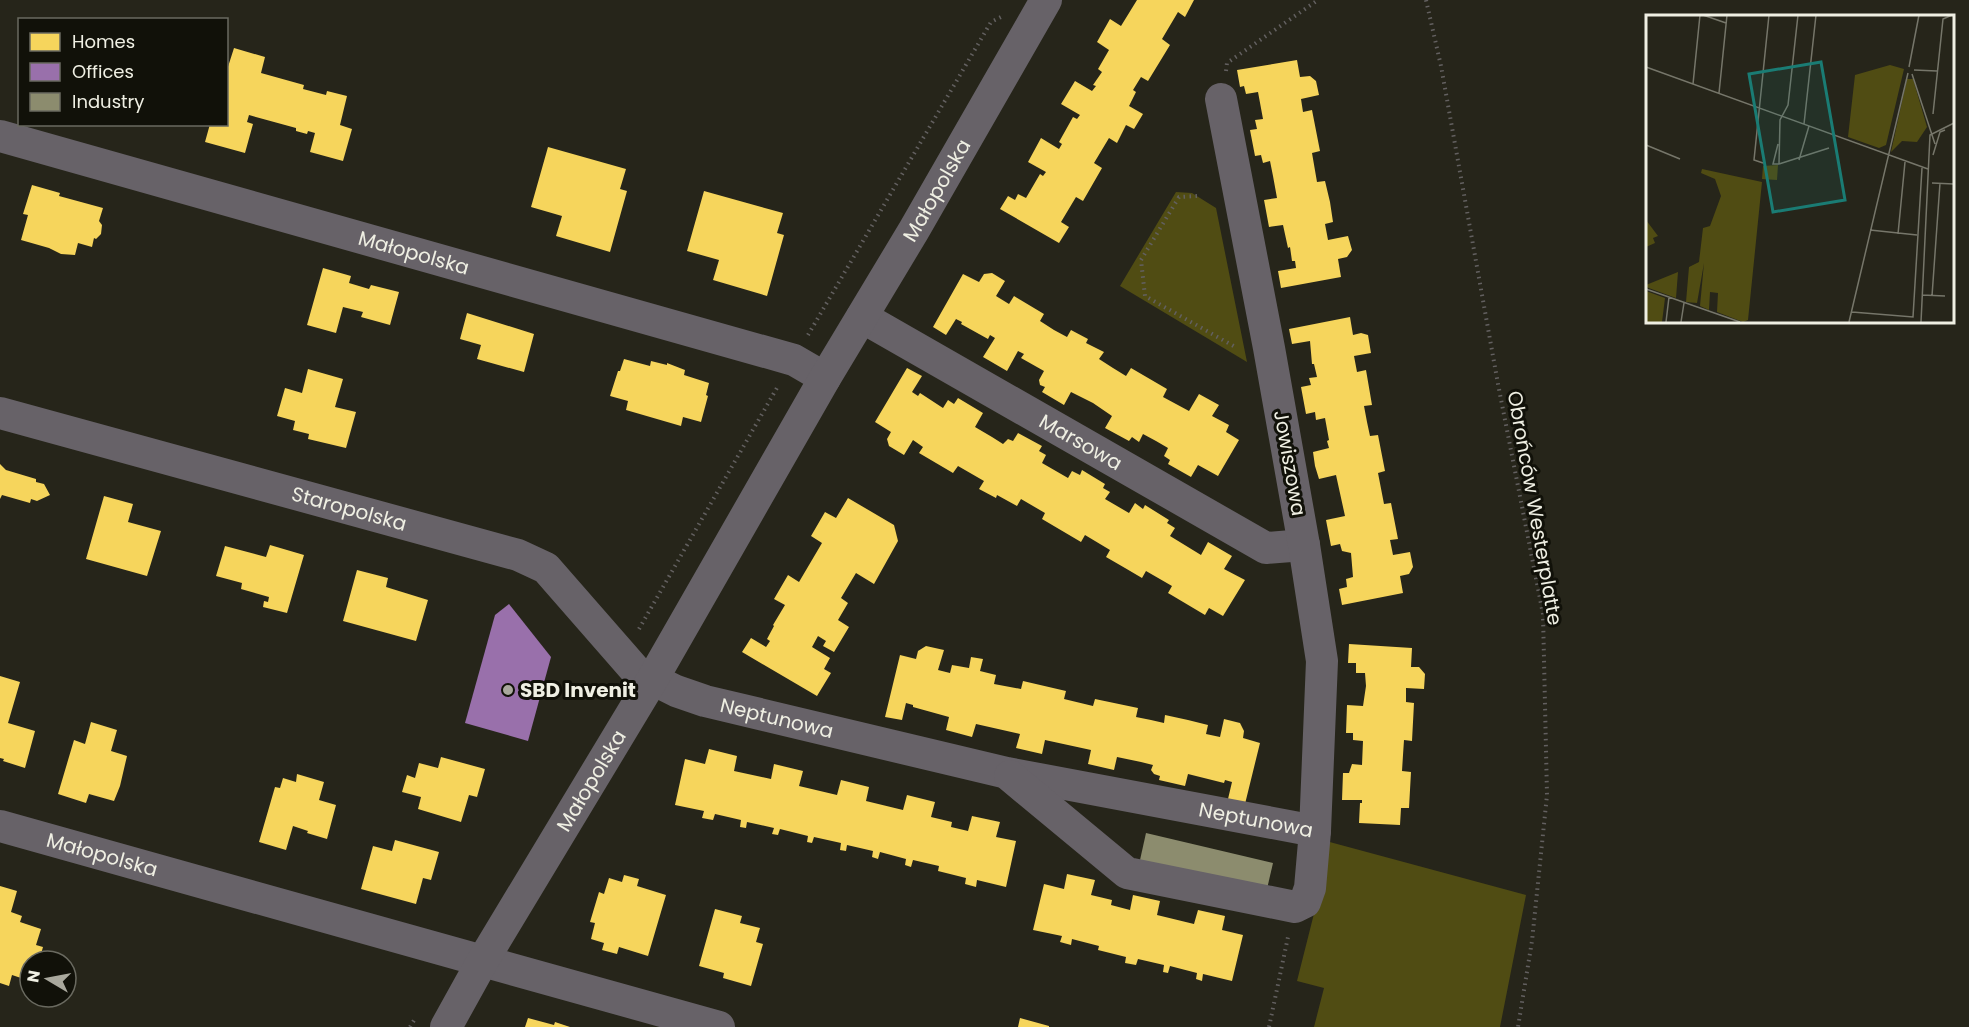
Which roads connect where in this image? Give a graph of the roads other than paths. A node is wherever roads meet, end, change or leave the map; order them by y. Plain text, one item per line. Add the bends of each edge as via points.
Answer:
1 (1046, 0) edge
2 (1221, 99) road end
3 (0, 136) edge
4 (862, 317) junction
5 (825, 378) junction
6 (0, 413) edge
7 (1304, 545) junction
8 (652, 681) junction
9 (1007, 773) junction
10 (0, 826) edge
11 (1315, 831) junction
12 (482, 962) junction
13 (446, 1027) edge
14 (719, 1027) edge

1 - 4 street, Małopolska
2 - 7 street, Jowiszowa
3 - 5 street, Małopolska via 794,360
4 - 5 street, Małopolska
4 - 7 street, Marsowa via 1266,548
5 - 8 street, Małopolska
6 - 8 street, Staropolska via 518,555 546,568 622,657
7 - 11 street, Jowiszowa via 1322,661
8 - 9 street, Neptunowa via 705,701
8 - 12 street, Małopolska
9 - 11 street, Neptunowa
9 - 11 street, Neptunowa via 1127,873 1295,907 1305,902 1310,888
10 - 12 street, Małopolska
12 - 13 street, Małopolska
12 - 14 street

